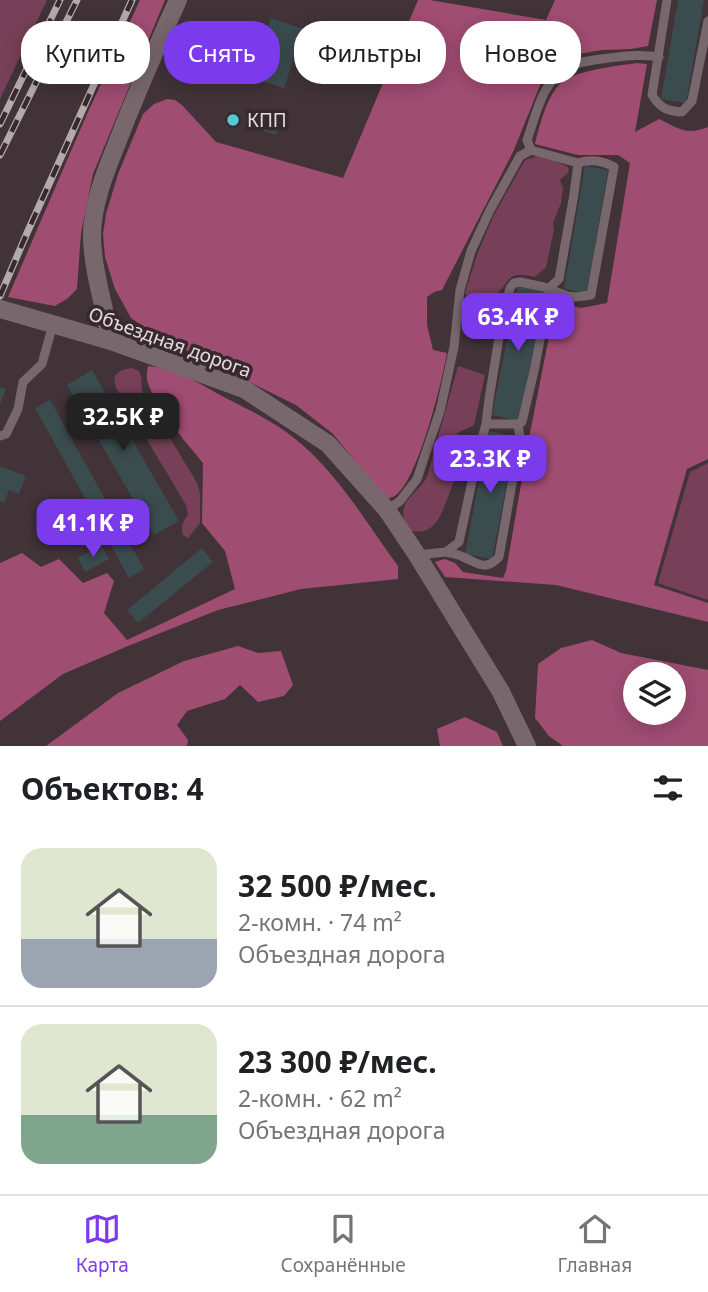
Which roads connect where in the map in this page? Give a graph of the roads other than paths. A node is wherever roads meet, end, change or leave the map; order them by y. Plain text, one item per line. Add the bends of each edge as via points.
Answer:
1 (178, 0) edge
2 (667, 0) edge
3 (708, 21) edge
4 (659, 57) junction
5 (531, 150) junction
6 (578, 163) junction
7 (548, 288) junction
8 (0, 309) edge
9 (53, 324) junction
10 (111, 341) junction
11 (486, 424) junction
12 (518, 424) junction
13 (0, 436) edge
14 (387, 510) junction
15 (446, 552) junction
16 (417, 555) junction
17 (527, 746) edge

1 - 10 street via 123,127 95,212 93,254
2 - 4 lane
3 - 4 lane via 692,101 682,111 665,109 652,96
4 - 5 lane via 636,55 566,68 543,95 527,139
5 - 6 lane
5 - 14 lane via 520,156 471,251 440,411 417,479
6 - 7 lane via 559,279
6 - 7 lane via 597,160 614,167 591,295 567,296
7 - 11 lane via 520,282 510,288
7 - 12 lane via 534,372
8 - 9 street, Объездная дорога
9 - 10 street, Объездная дорога
9 - 13 lane via 42,363 23,382 18,409 6,434
10 - 14 street, Объездная дорога via 244,388 328,444
11 - 12 lane
11 - 15 lane via 459,541
12 - 15 lane via 520,438 499,557 486,566
14 - 16 street, Объездная дорога
15 - 16 lane
16 - 17 street, Объездная дорога via 501,692

